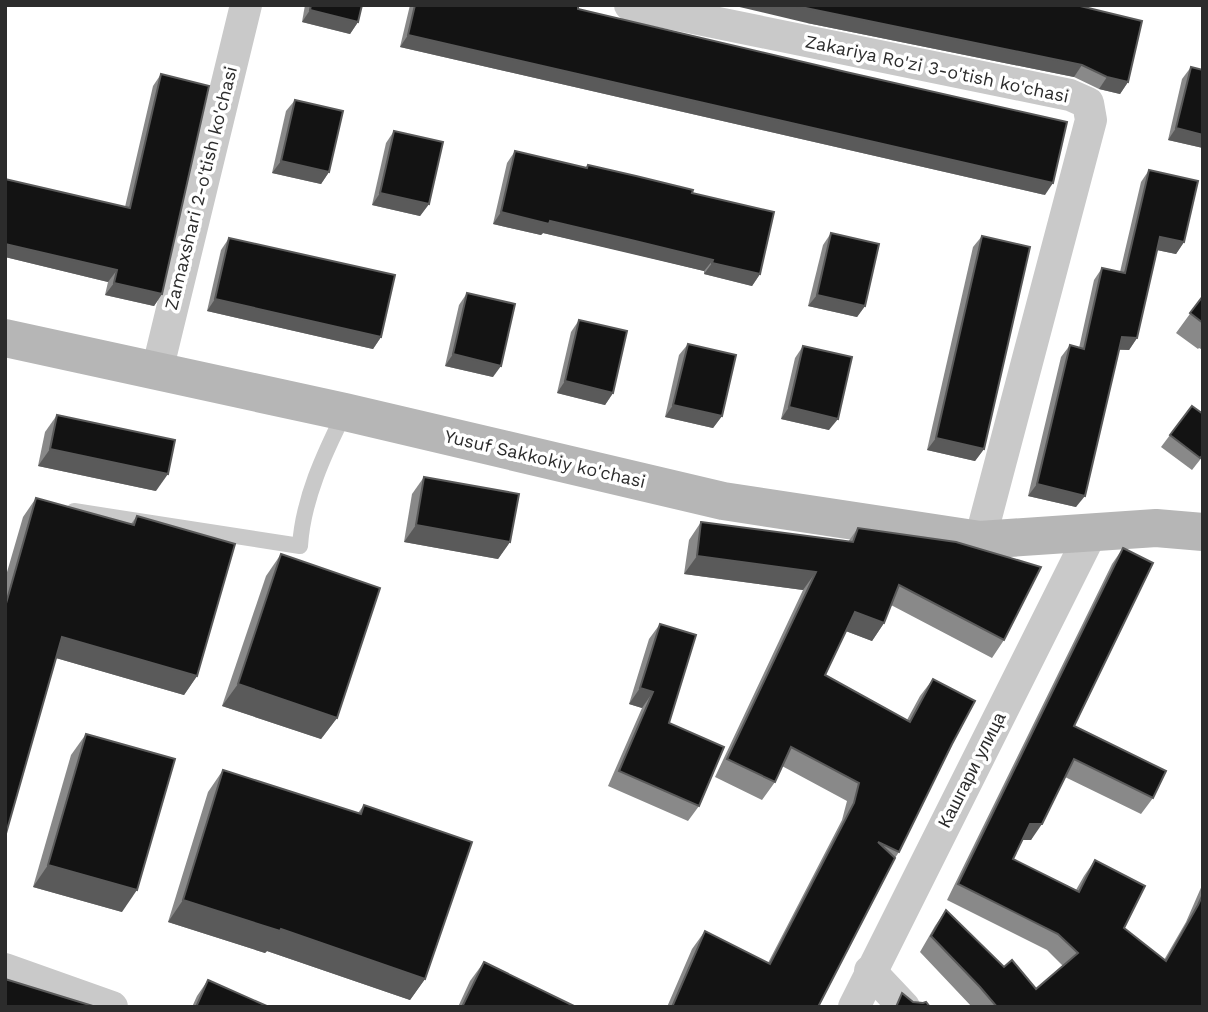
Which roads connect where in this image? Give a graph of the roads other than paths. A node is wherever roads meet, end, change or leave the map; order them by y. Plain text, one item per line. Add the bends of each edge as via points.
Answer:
1 (246, 5) edge
2 (631, 5) edge
3 (5, 338) edge
4 (157, 371) junction
5 (345, 412) junction
6 (62, 510) edge
7 (1203, 532) edge
8 (1091, 533) junction
9 (980, 540) junction
10 (5, 969) edge
11 (870, 971) junction
12 (112, 1007) edge
13 (854, 1007) edge
14 (904, 1007) edge

1 - 4 street, Zamaxshari 2-o'tish ko'chasi
2 - 9 street, Zakariya Ro'zi 3-o'tish ko'chasi via 1070,95 1088,103 1091,120
3 - 4 main road, Yusuf Sakkokiy ko'chasi
4 - 5 main road, Yusuf Sakkokiy ko'chasi
5 - 6 lane via 323,457 300,546
5 - 9 main road, Yusuf Sakkokiy ko'chasi via 723,501
7 - 8 main road, Yusuf Sakkokiy ko'chasi via 1156,528
8 - 9 main road, Yusuf Sakkokiy ko'chasi
8 - 11 street, Кашгари улица
10 - 12 street
11 - 13 street, Кашгари улица
11 - 14 street

